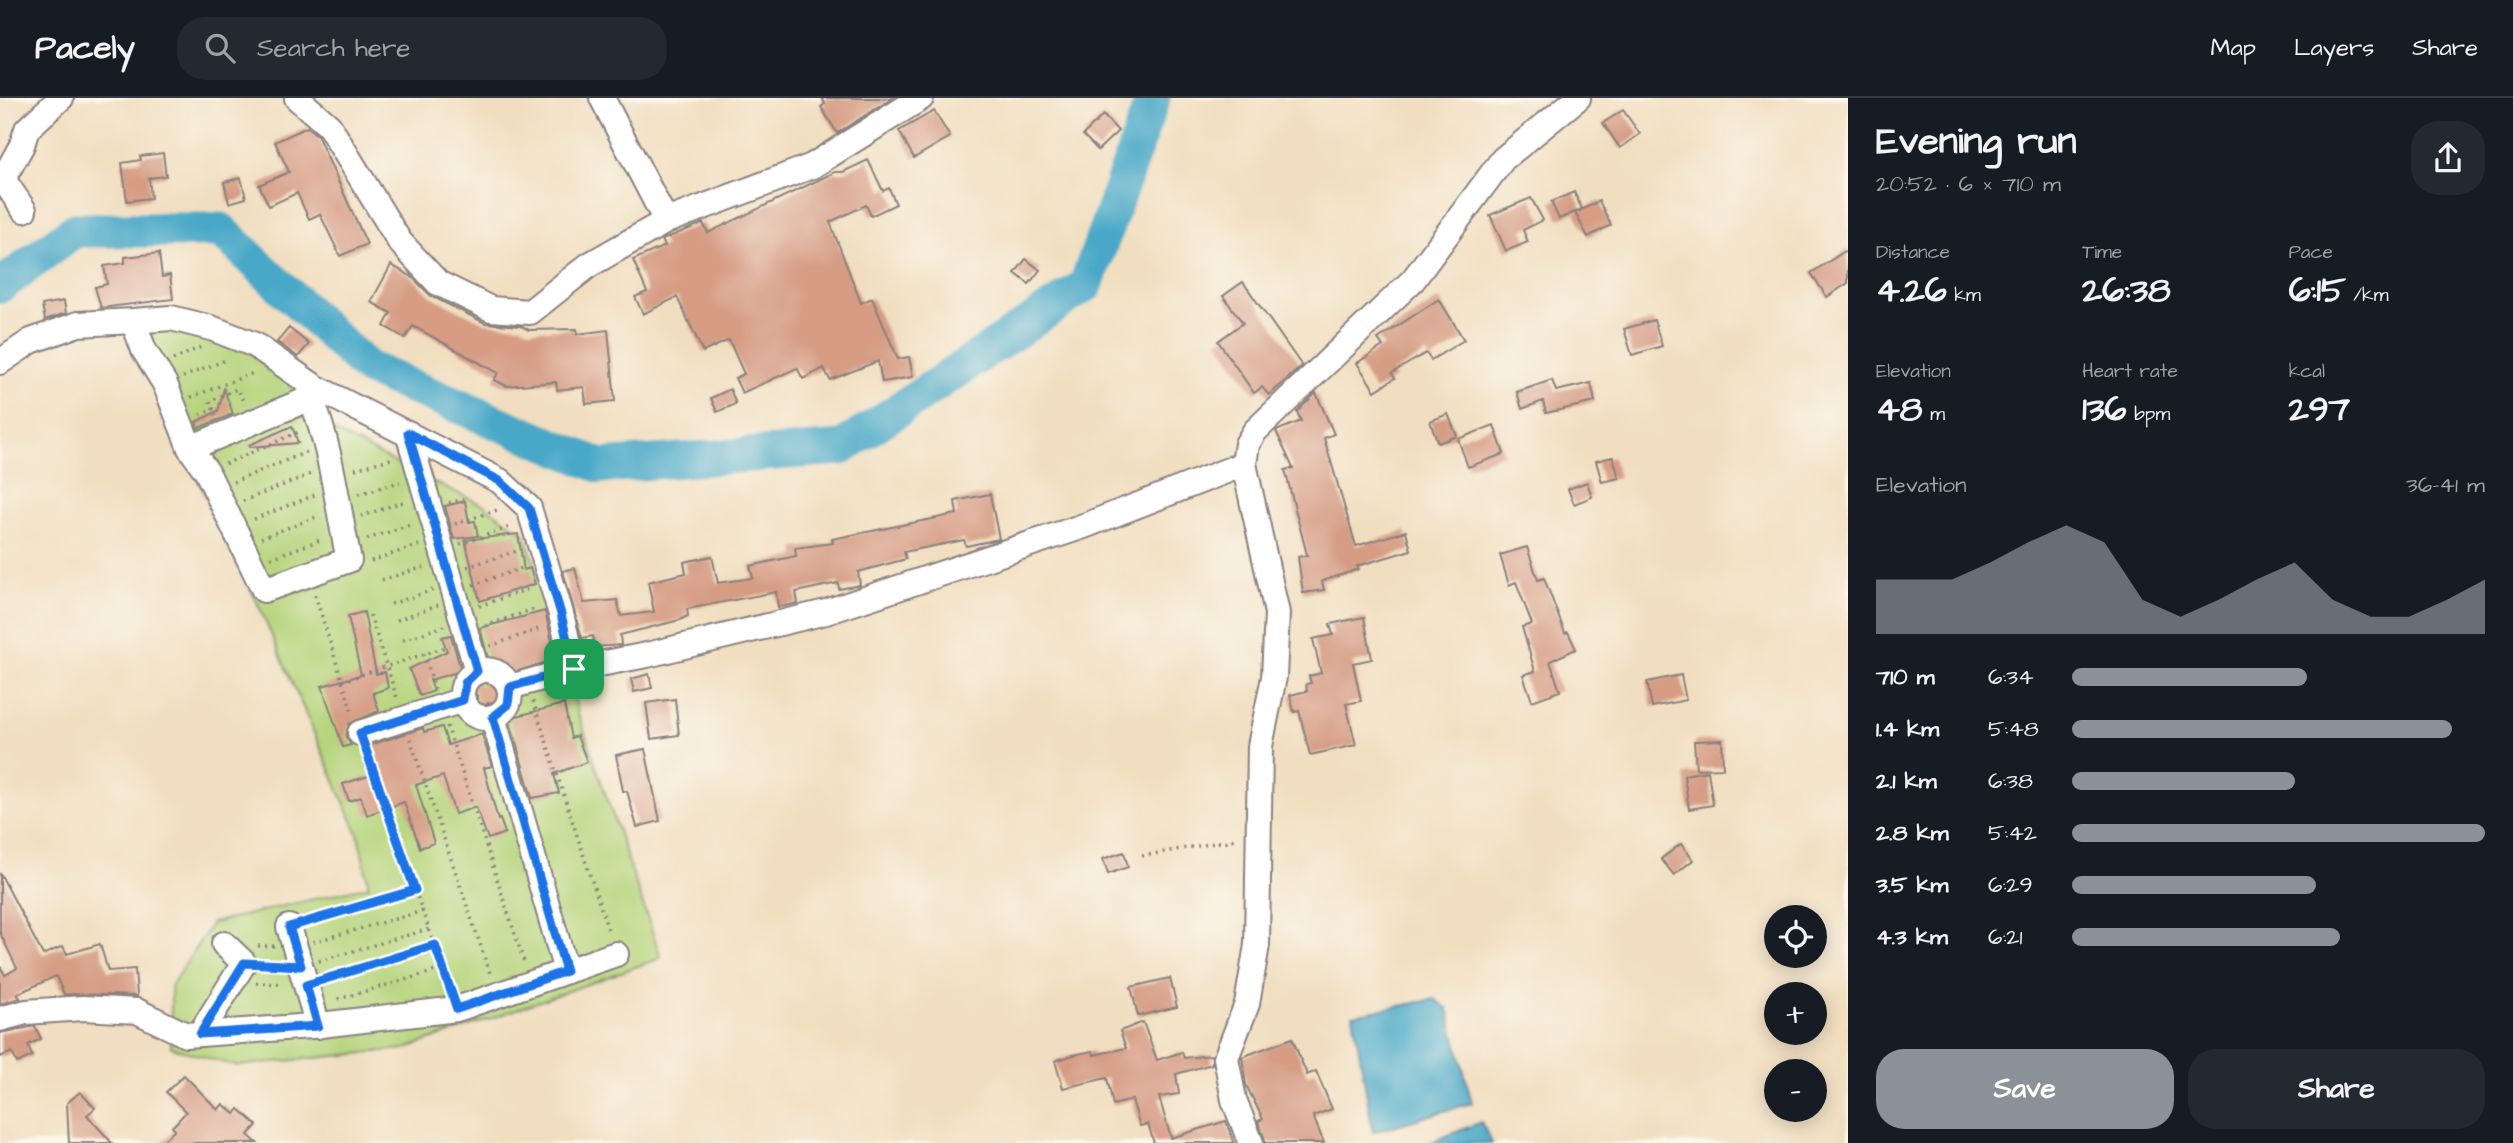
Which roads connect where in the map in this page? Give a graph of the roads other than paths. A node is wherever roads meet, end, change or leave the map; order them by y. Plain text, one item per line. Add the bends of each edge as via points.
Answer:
1 (61, 98) edge
2 (297, 98) edge
3 (602, 98) edge
4 (921, 98) edge
5 (1578, 98) edge
6 (24, 209) dead end
7 (666, 221) junction
8 (132, 321) junction
9 (0, 362) edge
10 (313, 392) junction
11 (410, 443) junction
12 (190, 448) junction
13 (1244, 464) junction
14 (450, 579) junction
15 (574, 669) junction
16 (518, 685) junction
17 (452, 704) junction
18 (493, 717) junction
19 (360, 733) road end
20 (224, 944) dead end
21 (616, 954) road end
22 (566, 971) junction
23 (0, 1019) edge
24 (200, 1034) junction
25 (1251, 1143) edge

1 - 6 street via 27,129 6,174 5,182
2 - 7 street via 329,126 400,242 438,283 491,309 530,312 589,265
3 - 7 street
4 - 7 street via 812,166
5 - 13 street via 1503,159 1413,281 1255,431
8 - 9 street via 78,324 31,341
8 - 10 street via 171,318 255,345
8 - 12 street
10 - 11 street
10 - 12 street
10 - 12 street via 342,487 349,560 264,590
11 - 14 street
11 - 15 street via 500,481 529,508
13 - 15 street via 1084,526 827,612
13 - 25 street via 1277,613 1274,677 1260,746 1257,945 1247,1004 1226,1058 1234,1100
14 - 16 street via 498,672
14 - 17 street via 465,683
15 - 16 street
16 - 18 street via 508,705
17 - 18 street via 474,715
17 - 19 street
18 - 22 street
20 - 24 street via 244,963
21 - 22 street
22 - 24 street via 457,1009 304,976
23 - 24 street via 26,1012 83,1008 137,1011 186,1035

